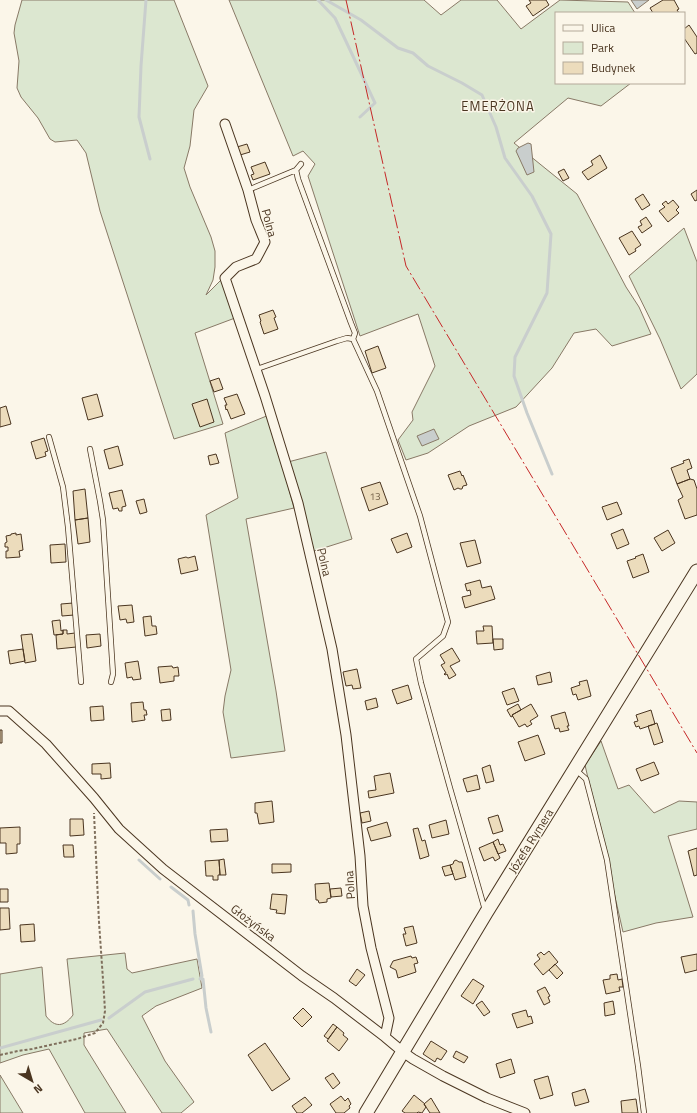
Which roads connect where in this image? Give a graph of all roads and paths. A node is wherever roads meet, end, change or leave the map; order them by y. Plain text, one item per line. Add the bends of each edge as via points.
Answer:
1 (225, 124) dead end
2 (301, 164) dead end
3 (296, 170) junction
4 (248, 190) junction
5 (353, 339) junction
6 (256, 369) junction
7 (49, 437) dead end
8 (90, 449) dead end
9 (697, 571) edge
10 (81, 682) dead end
11 (111, 682) dead end
12 (0, 711) edge
13 (575, 769) junction
14 (94, 798) junction
15 (486, 914) junction
16 (385, 1037) junction
17 (402, 1052) junction
18 (0, 1055) edge
19 (366, 1113) edge
20 (525, 1113) edge
21 (644, 1113) edge

1 - 4 street, Polna
2 - 3 lane
3 - 4 lane
3 - 5 lane via 355,333
4 - 6 street, Polna via 265,242 256,259 236,267 225,278
5 - 6 lane via 346,338
5 - 15 lane via 377,391 420,516 448,622 443,636 416,659
6 - 16 street, Polna via 298,504 332,650 346,735 363,906 389,1018
7 - 10 lane via 63,487
8 - 11 lane via 103,520 113,674
9 - 13 street, Józefa Rymera
12 - 14 street, Głożyńska via 9,710 46,744
13 - 15 street, Józefa Rymera
13 - 21 lane via 586,779 607,860
14 - 16 street, Głożyńska via 119,829 162,868
14 - 18 path via 104,994 103,1023 95,1032 77,1039
15 - 17 street, Józefa Rymera
16 - 17 street, Głożyńska
17 - 19 street, Józefa Rymera
17 - 20 street, Głożyńska via 487,1098

